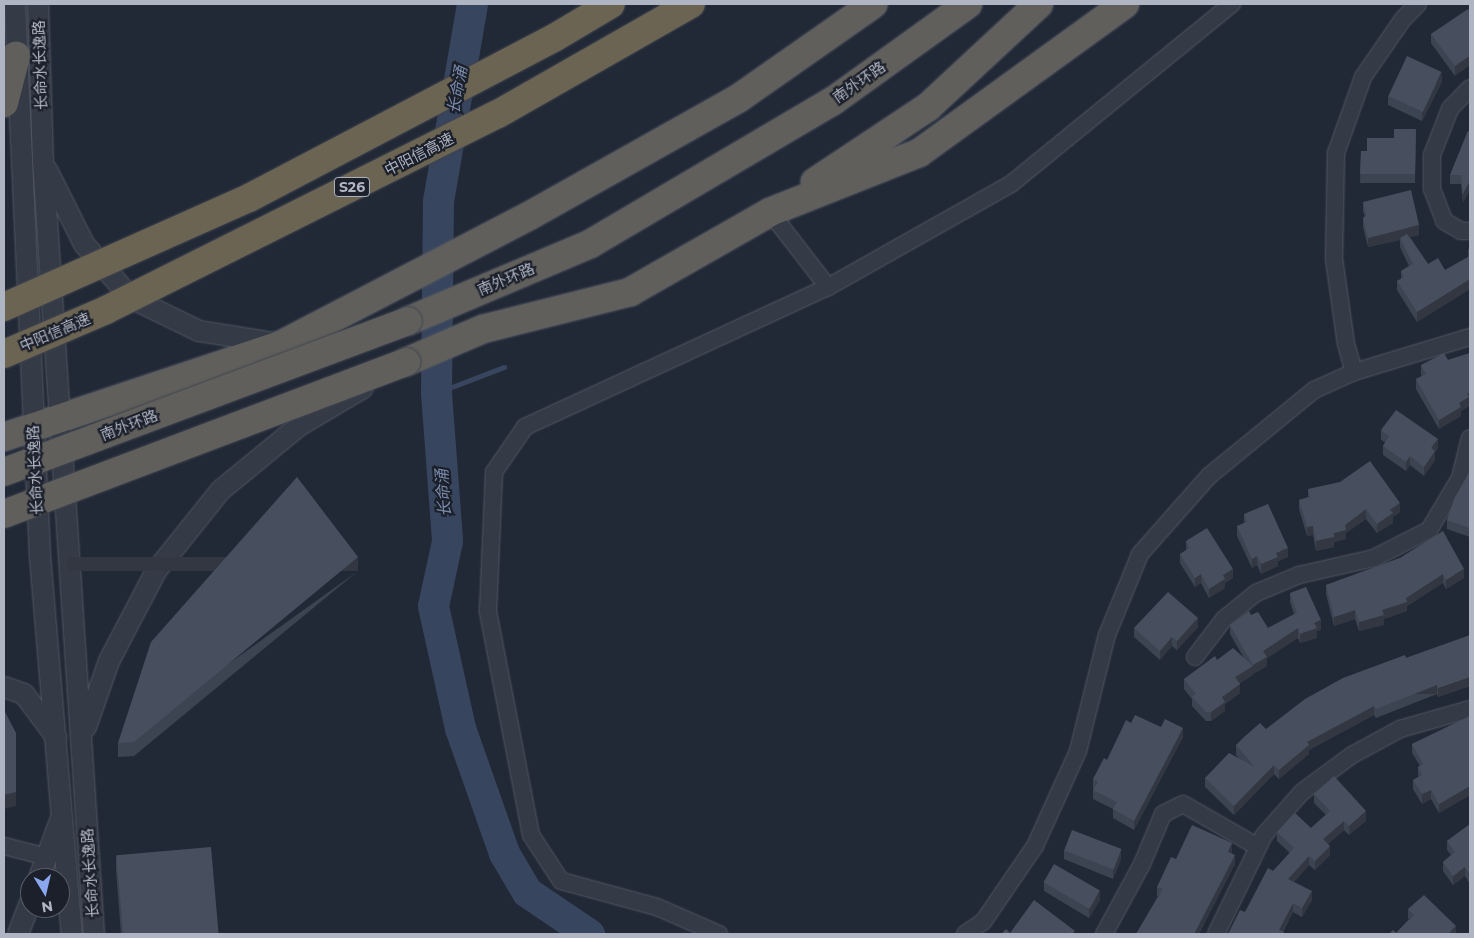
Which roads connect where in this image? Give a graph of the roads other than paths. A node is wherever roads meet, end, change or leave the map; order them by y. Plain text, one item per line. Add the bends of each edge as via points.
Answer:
1 (15, 4) edge
2 (38, 4) edge
3 (612, 4) edge
4 (691, 4) edge
5 (873, 4) edge
6 (968, 4) edge
7 (1039, 4) edge
8 (1125, 4) edge
9 (1232, 4) edge
10 (1418, 4) edge
11 (16, 56) junction
12 (1470, 88) edge
13 (4, 103) edge
14 (42, 161) junction
15 (770, 212) junction
16 (1470, 231) edge
17 (828, 287) junction
18 (4, 307) edge
19 (1470, 337) edge
20 (281, 345) junction
21 (4, 354) edge
22 (406, 362) junction
23 (1354, 372) junction
24 (60, 418) junction
25 (33, 427) junction
26 (4, 437) edge
27 (1470, 438) edge
28 (4, 472) edge
29 (4, 514) edge
30 (1195, 657) dead end
31 (4, 687) edge
32 (1470, 709) edge
33 (82, 736) junction
34 (56, 737) junction
35 (62, 816) junction
36 (4, 846) edge
37 (1258, 847) junction
38 (47, 857) junction
39 (43, 868) edge
40 (64, 868) edge
41 (25, 918) edge
42 (68, 918) edge
43 (18, 934) edge
44 (72, 934) edge
45 (94, 934) edge
46 (719, 934) edge
47 (965, 934) edge
48 (1104, 934) edge
49 (1216, 934) edge

1 - 11 street, 长命水长逸路
2 - 14 street, 长命水长逸路
3 - 18 highway, S26, bridge via 554,38 249,198
4 - 21 highway, 中阳信高速 / S26, bridge via 498,114 106,310
5 - 20 highway via 739,98 496,233
6 - 28 highway, 南外环路, bridge via 833,101 590,244 408,321
7 - 15 highway via 928,107
8 - 15 highway via 919,153
9 - 17 street via 1011,184
10 - 23 street via 1403,19 1363,77 1336,153 1334,259 1346,344
11 - 13 highway
11 - 25 street, 长命水长逸路
12 - 16 street via 1450,109 1432,155 1432,189 1444,221 1461,231
14 - 20 street via 84,244 131,298 199,331
14 - 24 street, 长命水长逸路
15 - 17 street
15 - 22 highway via 630,292 484,329
17 - 46 street via 525,427 494,472 488,611 531,835 561,881 657,906
19 - 23 street
20 - 24 highway
22 - 29 highway, bridge
22 - 33 street via 300,426 221,490 156,570 109,661
23 - 47 street via 1314,390 1209,476 1140,554 1106,635 1078,751 1035,846 983,922
24 - 25 highway
24 - 33 street, 长命水长逸路
25 - 26 highway
25 - 34 street, 长命水长逸路 via 40,556
27 - 30 street via 1460,478 1429,530 1374,558 1299,575 1256,594 1224,619
31 - 34 street via 24,694
32 - 37 street via 1400,729 1352,756 1302,792 1264,835
33 - 45 street, 长命水长逸路
34 - 35 street, 长命水长逸路
35 - 38 street
35 - 40 street, 长命水长逸路
36 - 38 street
37 - 48 street via 1183,804 1162,814 1142,864
37 - 49 street
38 - 39 street
41 - 43 street
42 - 44 street, 长命水长逸路

